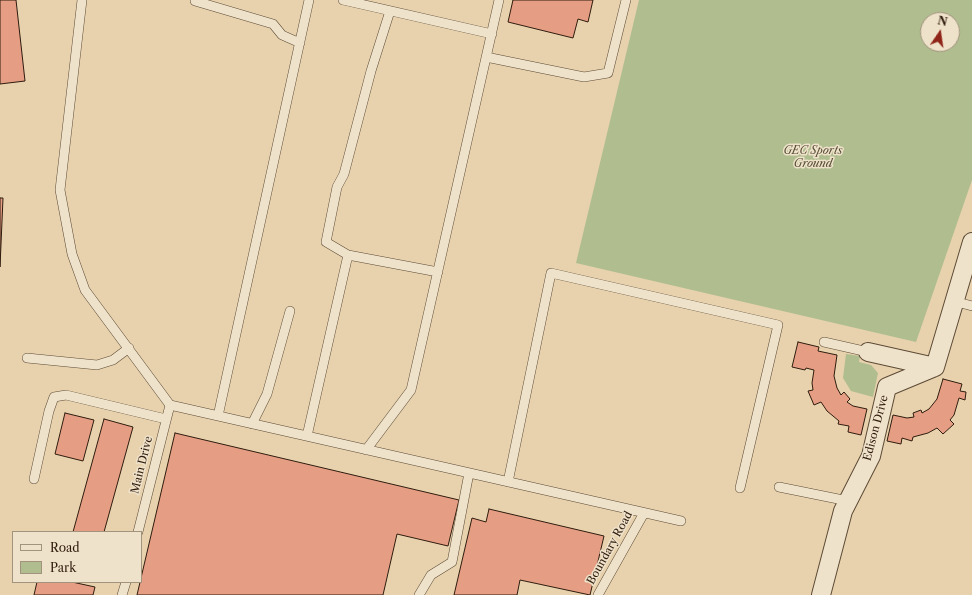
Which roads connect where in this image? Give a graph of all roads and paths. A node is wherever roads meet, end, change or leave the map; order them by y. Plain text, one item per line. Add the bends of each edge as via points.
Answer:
1 (82, 0) edge
2 (309, 0) edge
3 (343, 0) edge
4 (499, 0) edge
5 (626, 0) edge
6 (195, 1) dead end
7 (390, 11) junction
8 (492, 34) junction
9 (300, 43) junction
10 (486, 57) junction
11 (972, 242) edge
12 (348, 255) junction
13 (438, 272) junction
14 (953, 301) junction
15 (972, 306) edge
16 (290, 311) dead end
17 (824, 342) dead end
18 (128, 348) junction
19 (868, 352) joint
20 (27, 358) dead end
21 (935, 367) junction
22 (170, 405) junction
23 (218, 416) junction
24 (166, 419) junction
25 (252, 424) junction
26 (307, 436) junction
27 (366, 450) junction
28 (469, 473) junction
29 (34, 479) dead end
30 (508, 482) junction
31 (779, 487) dead end
32 (740, 488) dead end
33 (848, 501) junction
34 (644, 513) junction
35 (681, 521) dead end
36 (138, 531) edge
37 (126, 583) edge
38 (122, 595) edge
39 (419, 595) edge
40 (598, 595) edge
41 (820, 595) edge

1 - 18 lane via 60,190 72,254 85,290
2 - 9 lane
3 - 7 lane
4 - 8 lane
5 - 10 lane via 608,73 584,77
6 - 9 lane via 273,24 282,35
7 - 8 lane
7 - 12 lane via 344,174 337,187 326,242
8 - 10 lane
9 - 23 lane
10 - 13 lane
11 - 14 street
12 - 13 lane
12 - 26 lane
13 - 27 lane via 411,390
14 - 15 lane
14 - 21 street
16 - 25 lane via 267,394
17 - 19 lane
18 - 20 lane via 113,360 97,365
18 - 22 lane
19 - 21 street
21 - 33 street, Edison Drive via 887,387 871,456
22 - 23 lane
22 - 24 lane, Main Drive
23 - 25 lane
24 - 29 lane via 66,395 54,397
24 - 36 lane, Main Drive
25 - 26 lane
26 - 27 lane
27 - 28 lane
28 - 30 lane
28 - 39 lane via 452,562 431,575
30 - 32 lane via 550,273 778,325
30 - 34 lane
31 - 33 lane
33 - 41 street, Edison Drive
34 - 35 lane
34 - 40 lane, Boundary Road
37 - 38 lane

